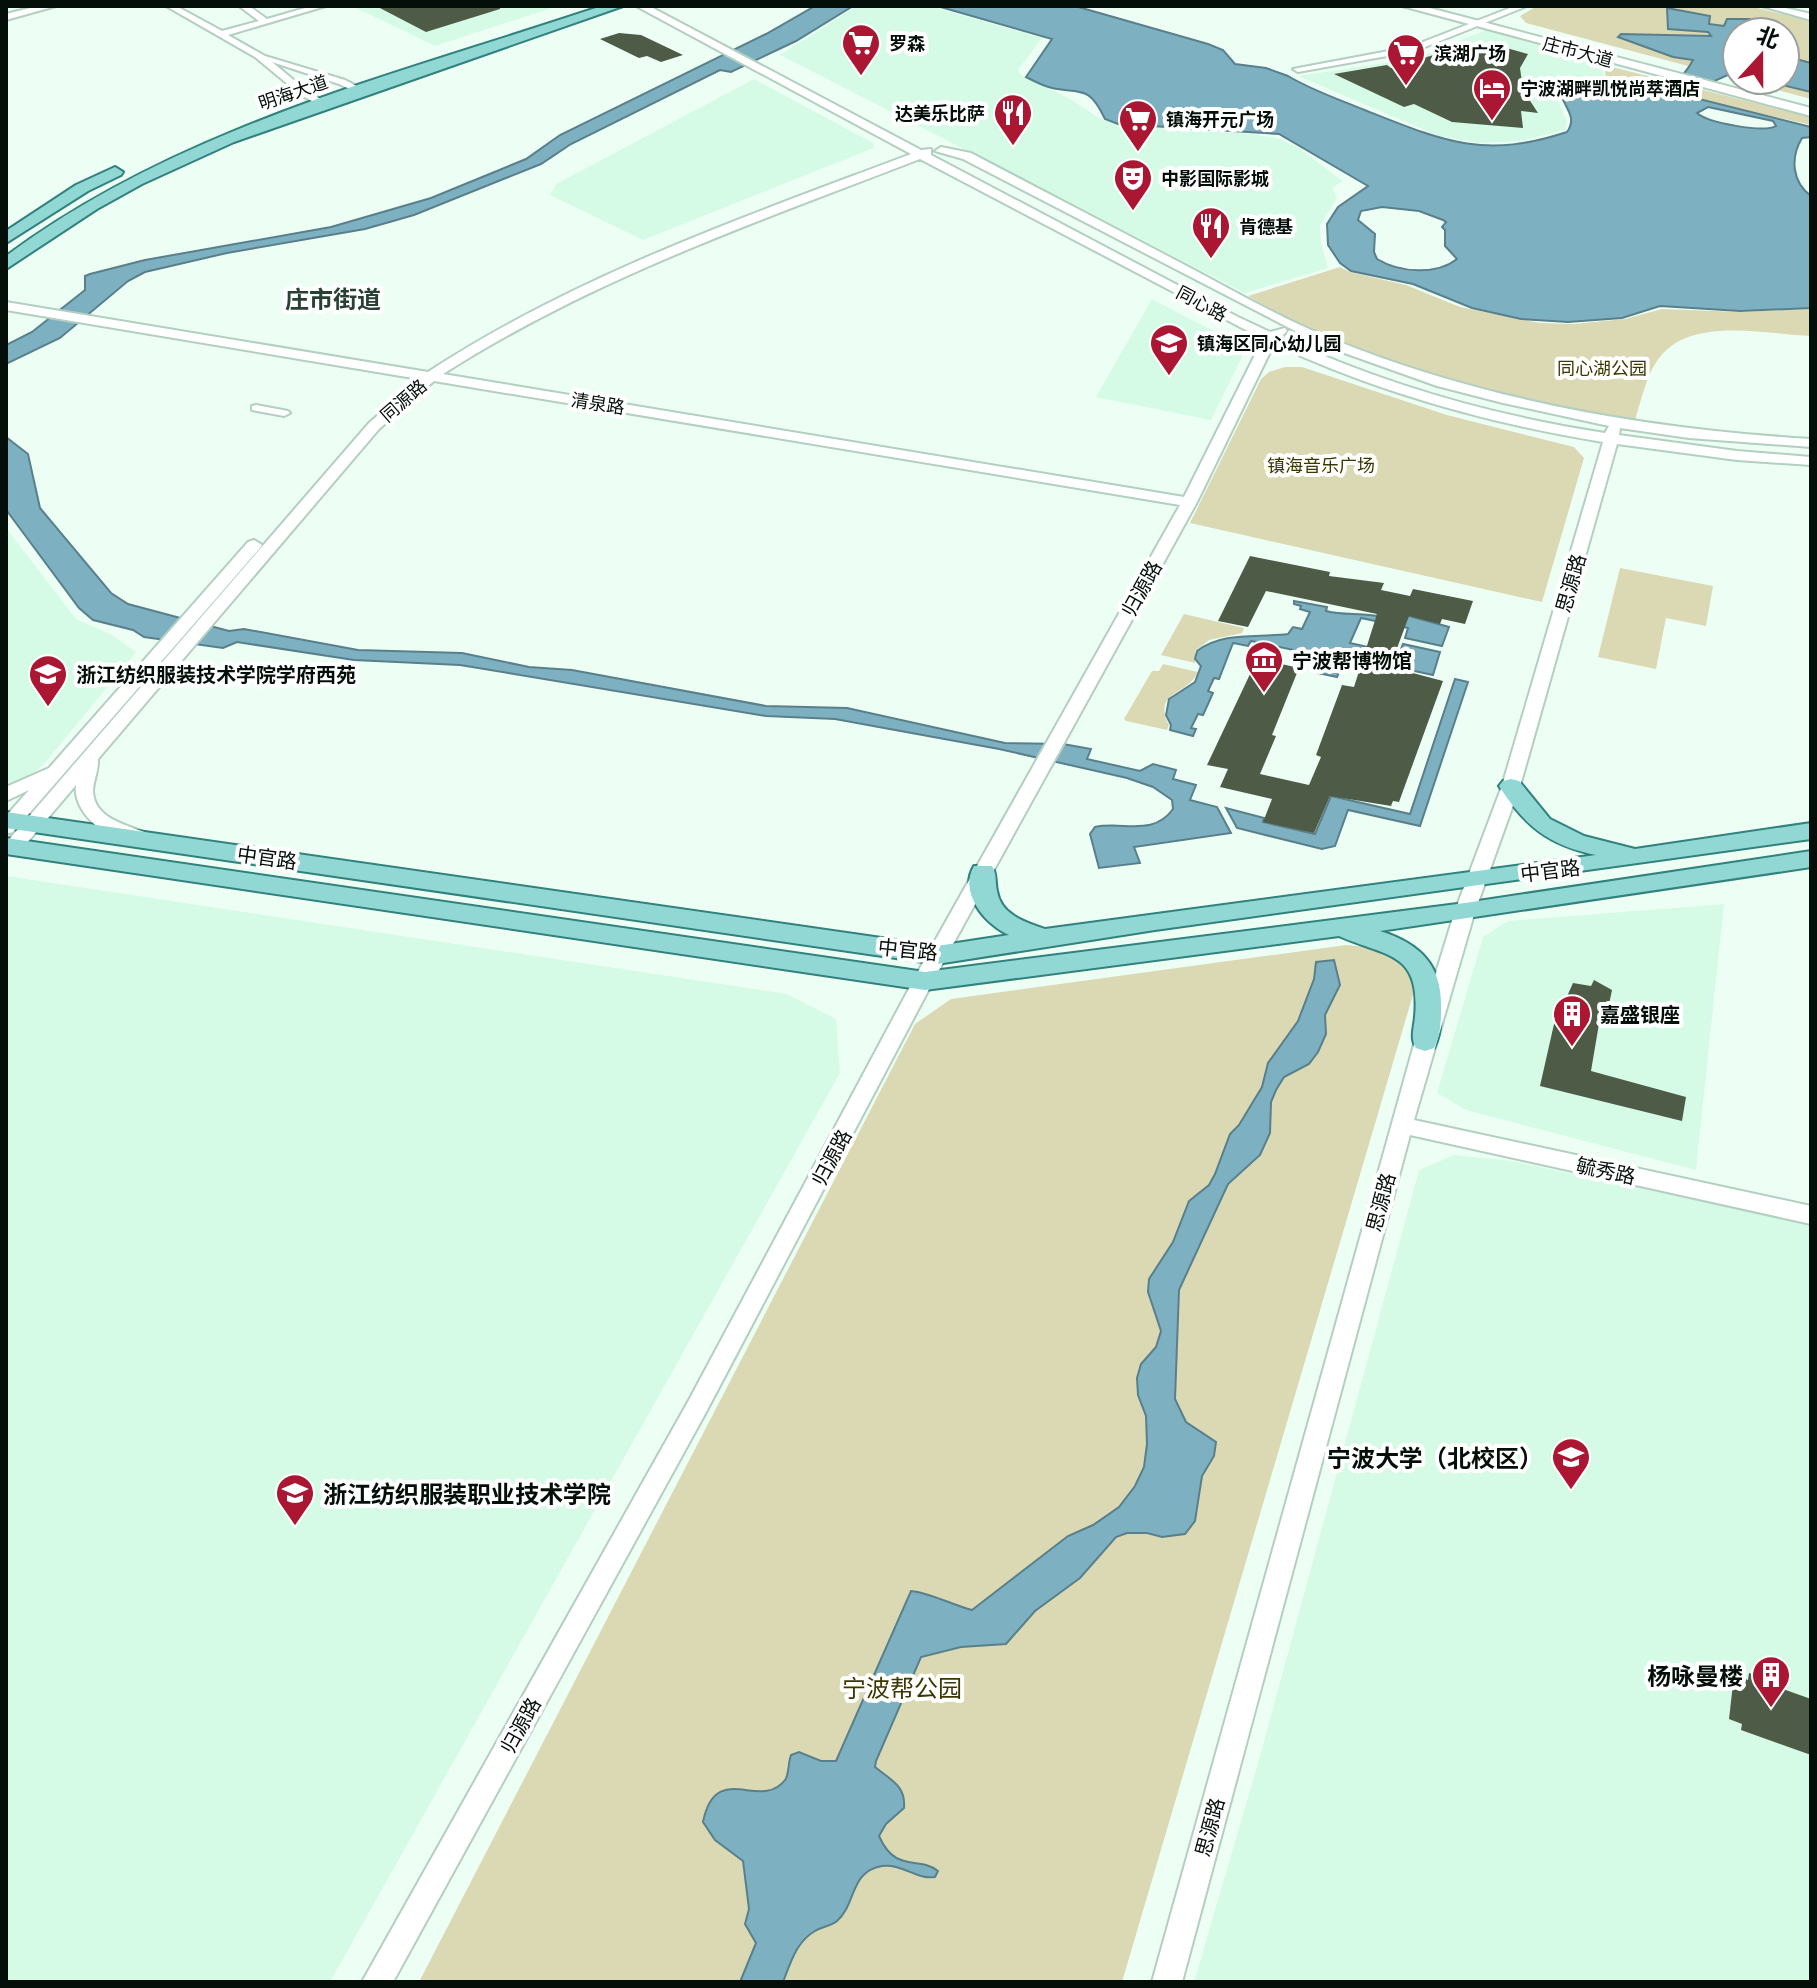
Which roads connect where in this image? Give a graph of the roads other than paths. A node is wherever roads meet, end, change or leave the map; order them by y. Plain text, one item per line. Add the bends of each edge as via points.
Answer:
1 (21, 6) edge
2 (51, 6) edge
3 (170, 6) edge
4 (243, 6) edge
5 (322, 6) edge
6 (589, 6) edge
7 (616, 6) edge
8 (641, 6) edge
9 (666, 6) edge
10 (1408, 6) edge
11 (1436, 6) edge
12 (1523, 6) edge
13 (1766, 6) edge
14 (6, 10) edge
15 (6, 17) edge
16 (1811, 17) edge
17 (265, 21) junction
18 (1486, 23) junction
19 (221, 34) junction
20 (258, 55) junction
21 (758, 62) junction
22 (1298, 69) dead end
23 (342, 82) junction
24 (1721, 85) edge
25 (361, 91) junction
26 (304, 93) junction
27 (1760, 96) edge
28 (1772, 96) edge
29 (322, 103) junction
30 (1811, 104) edge
31 (1811, 112) edge
32 (240, 117) dead end
33 (926, 150) junction
34 (123, 167) dead end
35 (6, 238) edge
36 (6, 264) edge
37 (6, 306) edge
38 (1272, 339) junction
39 (415, 373) junction
40 (431, 376) junction
41 (256, 408) dead end
42 (284, 413) dead end
43 (1612, 438) junction
44 (1811, 443) edge
45 (1811, 452) edge
46 (1811, 461) edge
47 (1811, 470) edge
48 (1189, 502) junction
49 (75, 750) junction
50 (94, 753) junction
51 (1511, 786) junction
52 (6, 795) edge
53 (13, 831) edge
54 (1811, 831) edge
55 (148, 840) junction
56 (1661, 856) junction
57 (1811, 859) edge
58 (983, 872) junction
59 (1479, 879) junction
60 (1465, 911) junction
61 (1334, 928) junction
62 (1042, 937) junction
63 (937, 955) junction
64 (925, 981) junction
65 (1425, 1041) junction
66 (1401, 1125) junction
67 (1811, 1215) edge
68 (377, 1982) edge
69 (1167, 1982) edge

1 - 14 street
2 - 15 street
3 - 19 street
4 - 17 street
5 - 17 street
6 - 23 main road, 明海大道
7 - 25 main road, 明海大道
8 - 21 street, 同心路 via 727,52
9 - 21 street, 同心路
10 - 18 main road, 庄市大道
11 - 18 main road, 庄市大道
12 - 18 street
13 - 16 street
17 - 19 street
18 - 22 street via 1412,49
18 - 24 main road, 庄市大道
19 - 20 street
20 - 23 street
20 - 26 street
21 - 33 street, 同心路
23 - 25 street
23 - 26 main road, 明海大道
25 - 29 main road, 明海大道
26 - 29 street
26 - 32 main road, 明海大道
27 - 31 main road
28 - 30 main road
29 - 36 main road, 明海大道 via 147,173 45,233
33 - 38 street, 同心路
33 - 38 street via 925,167
33 - 39 street, 同源路 via 561,287
33 - 40 street, 同源路 via 573,292
33 - 44 street via 967,156 1305,332 1401,369 1494,396 1620,421
34 - 35 main road
37 - 39 street, 清泉路
38 - 43 street, 同心路
38 - 43 street via 1341,377 1455,413
38 - 48 street, 归源路
39 - 40 street, 清泉路
39 - 49 street, 同源路 via 361,423
40 - 48 street, 清泉路
40 - 50 street, 同源路 via 374,426
41 - 42 street
43 - 45 street, 同心路
43 - 46 street, 同心路
43 - 47 street via 1677,458
43 - 51 street, 思源路
48 - 58 street, 归源路
49 - 52 street via 40,779
49 - 53 street, 同源路
50 - 53 street, 同源路
50 - 55 street via 82,795 86,807 97,820
51 - 56 main road via 1542,825 1577,843
51 - 59 street, 思源路
53 - 55 main road, 中官路
53 - 64 main road, 中官路
54 - 56 main road, 中官路
55 - 63 main road, 中官路
56 - 59 main road, 中官路
57 - 60 main road, 中官路
58 - 62 main road via 983,897 992,912 1011,926
58 - 63 street, 归源路
59 - 60 street, 思源路
59 - 62 main road, 中官路
60 - 61 main road, 中官路
60 - 65 street, 思源路
61 - 64 main road, 中官路
61 - 65 main road via 1391,944 1422,966 1431,1001
62 - 63 main road, 中官路
63 - 64 street, 归源路
64 - 68 street, 归源路 via 697,1407
65 - 66 street, 思源路
66 - 67 street, 毓秀路
66 - 69 street, 思源路

